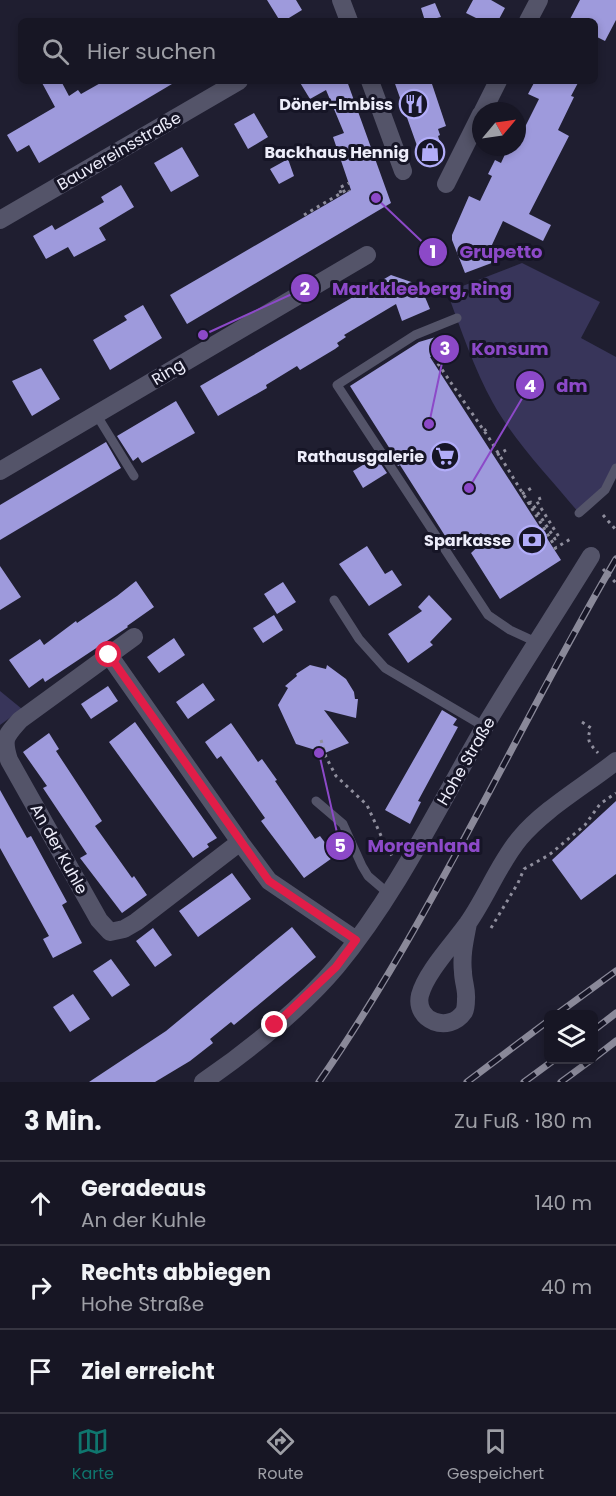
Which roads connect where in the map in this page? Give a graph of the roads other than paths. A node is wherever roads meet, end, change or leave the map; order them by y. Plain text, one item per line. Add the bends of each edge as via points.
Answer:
1 (341, 0) edge
2 (539, 0) edge
3 (348, 18) edge
4 (530, 18) edge
5 (234, 84) edge
6 (371, 84) edge
7 (496, 84) edge
8 (488, 102) edge
9 (472, 133) edge
10 (403, 171) dead end
11 (446, 184) dead end
12 (0, 220) edge
13 (367, 255) dead end
14 (457, 318) dead end
15 (96, 414) junction
16 (616, 468) edge
17 (0, 471) edge
18 (134, 476) dead end
19 (579, 513) dead end
20 (596, 562) road end
21 (334, 600) dead end
22 (134, 638) dead end
23 (536, 642) junction
24 (109, 655) junction
25 (485, 727) junction
26 (610, 757) edge
27 (316, 801) dead end
28 (240, 843) junction
29 (388, 894) junction
30 (468, 922) junction
31 (356, 940) junction
32 (203, 1082) edge

1 - 3 street
2 - 4 street
5 - 12 street, Bauvereinsstraße
6 - 10 street
7 - 8 street
9 - 11 street
13 - 15 street, Ring
14 - 23 lane via 415,335 337,385 488,615
15 - 17 street, Ring
15 - 18 lane
16 - 19 lane via 605,490
20 - 23 street, Hohe Straße
21 - 25 lane via 359,639 385,668
22 - 24 street, An der Kuhle
23 - 25 street, Hohe Straße
24 - 28 street
24 - 28 street, An der Kuhle via 20,720 8,733 4,745 99,920 110,932 124,929
25 - 29 street, Hohe Straße
26 - 30 street via 519,838
27 - 29 lane via 343,824 368,876
28 - 31 street via 269,881
29 - 31 street, Hohe Straße
30 - 30 street via 422,989 419,1000 423,1014 433,1022 456,1021 465,1010 462,951
31 - 32 street, Hohe Straße via 336,967 294,1009

